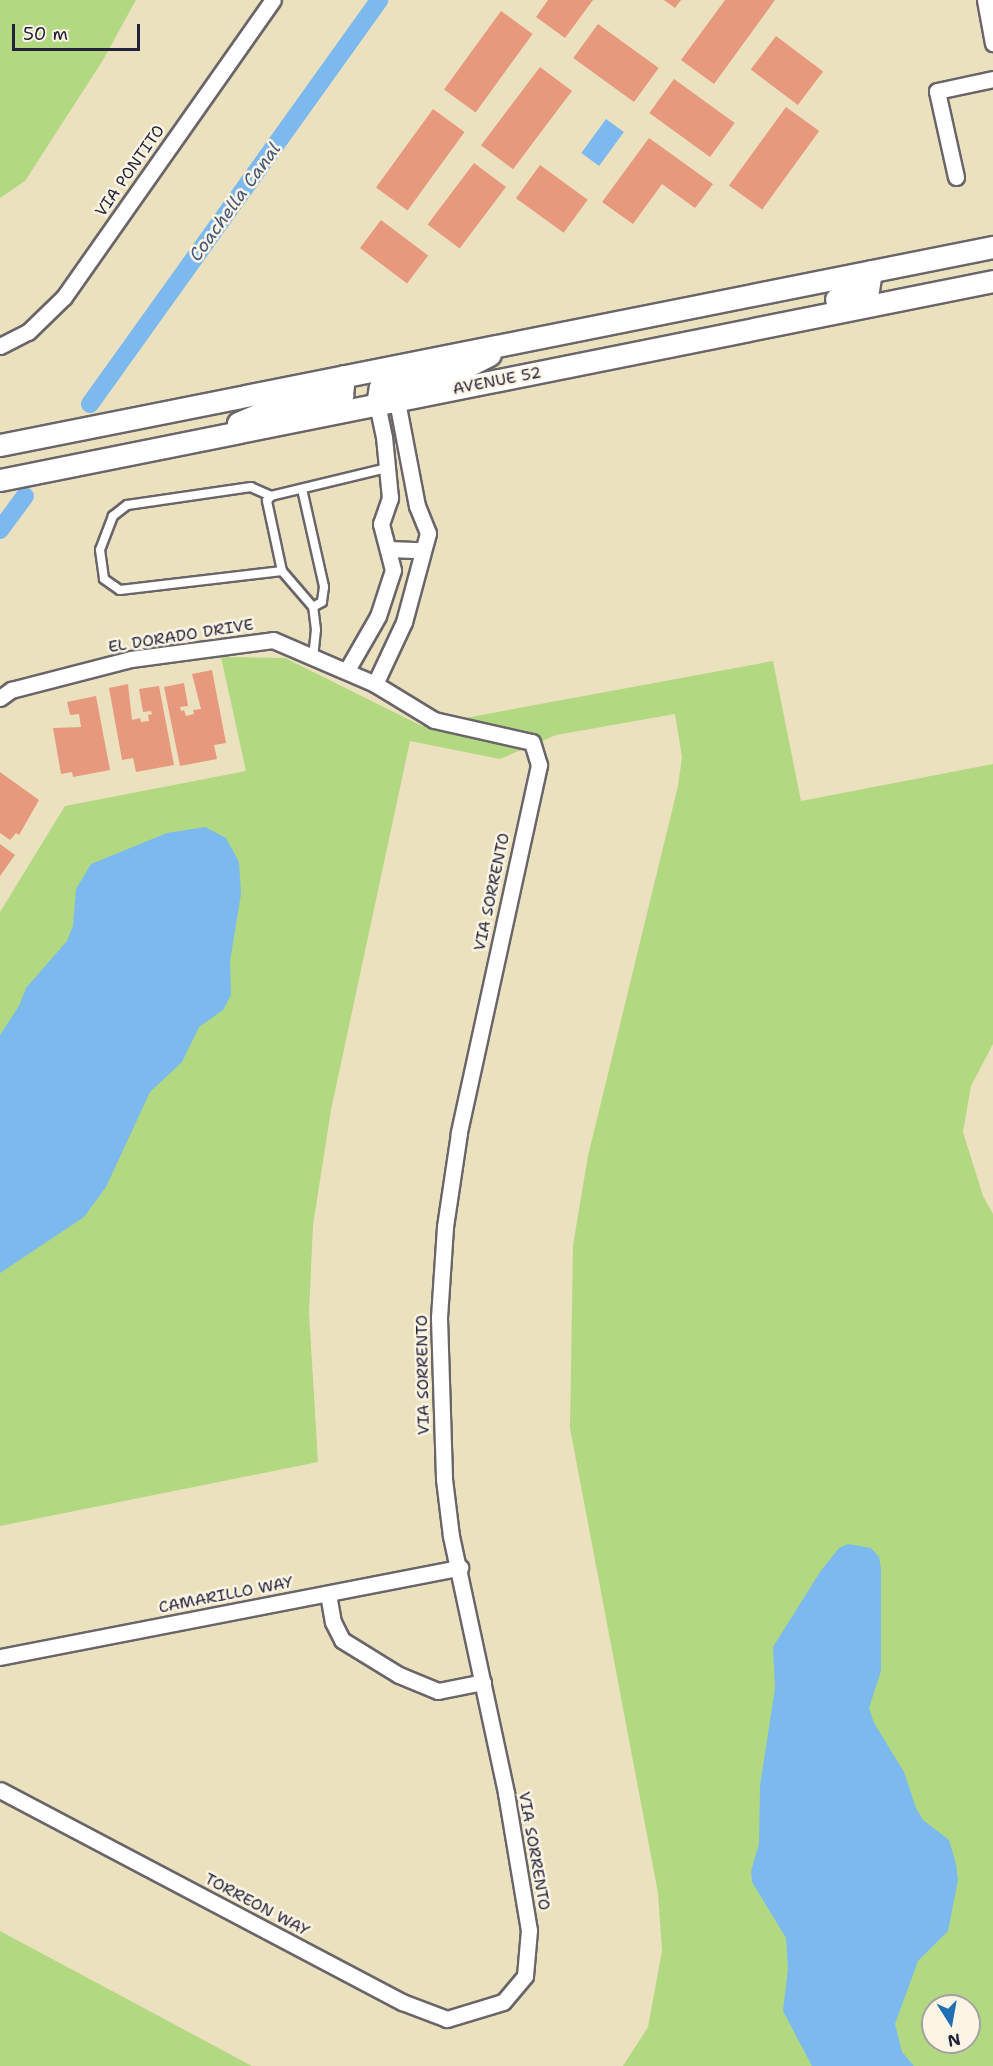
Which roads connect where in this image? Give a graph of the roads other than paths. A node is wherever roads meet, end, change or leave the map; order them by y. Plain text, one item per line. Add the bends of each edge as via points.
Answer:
1 (273, 0) edge
2 (985, 0) edge
3 (993, 43) edge
4 (993, 79) edge
5 (956, 177) dead end
6 (993, 247) edge
7 (871, 271) junction
8 (993, 281) edge
9 (734, 333) junction
10 (517, 342) junction
11 (0, 346) edge
12 (344, 376) junction
13 (387, 403) junction
14 (196, 441) junction
15 (0, 445) edge
16 (387, 468) junction
17 (0, 480) edge
18 (302, 489) junction
19 (271, 496) junction
20 (388, 549) junction
21 (421, 550) junction
22 (282, 571) junction
23 (313, 608) junction
24 (313, 658) junction
25 (347, 670) junction
26 (375, 684) junction
27 (0, 698) edge
28 (532, 742) joint
29 (460, 1568) junction
30 (328, 1594) junction
31 (0, 1658) edge
32 (483, 1682) junction
33 (0, 1790) edge
34 (503, 2002) joint

1 - 11 street, VIA PONTITO via 64,297 28,332
2 - 3 street
4 - 5 street via 937,91
6 - 7 main road, AVENUE 52
7 - 9 main road via 868,290 774,310
7 - 10 main road, AVENUE 52
8 - 9 main road, AVENUE 52
9 - 13 main road, AVENUE 52
10 - 12 main road, AVENUE 52
10 - 13 main road via 462,369 380,387
12 - 14 main road via 342,395 262,413
12 - 15 main road, AVENUE 52
13 - 14 main road, AVENUE 52
13 - 16 street
13 - 21 street via 428,532
14 - 17 main road, AVENUE 52
16 - 18 lane
16 - 20 street via 390,498 381,524
18 - 19 lane
18 - 23 lane via 324,587 322,602
19 - 22 lane via 267,508
19 - 22 lane via 251,487 127,505 113,516 104,533 104,579 120,590
20 - 21 street
20 - 25 street via 393,570 378,616
21 - 26 street via 404,622
22 - 23 lane
23 - 24 lane
24 - 25 street, EL DORADO DRIVE
24 - 27 street, EL DORADO DRIVE via 273,640 222,646 131,659 11,690
25 - 26 street, EL DORADO DRIVE
26 - 28 street, EL DORADO DRIVE via 434,720
28 - 29 street, VIA SORRENTO via 539,765 461,1121 445,1227 440,1317 444,1479
29 - 30 street, CAMARILLO WAY
29 - 32 street, VIA SORRENTO
30 - 31 street, CAMARILLO WAY
30 - 32 street via 333,1622 342,1640 399,1675 438,1691
32 - 34 street, VIA SORRENTO via 529,1930 525,1976
33 - 34 street, TORREON WAY via 402,2002 447,2019 474,2014

